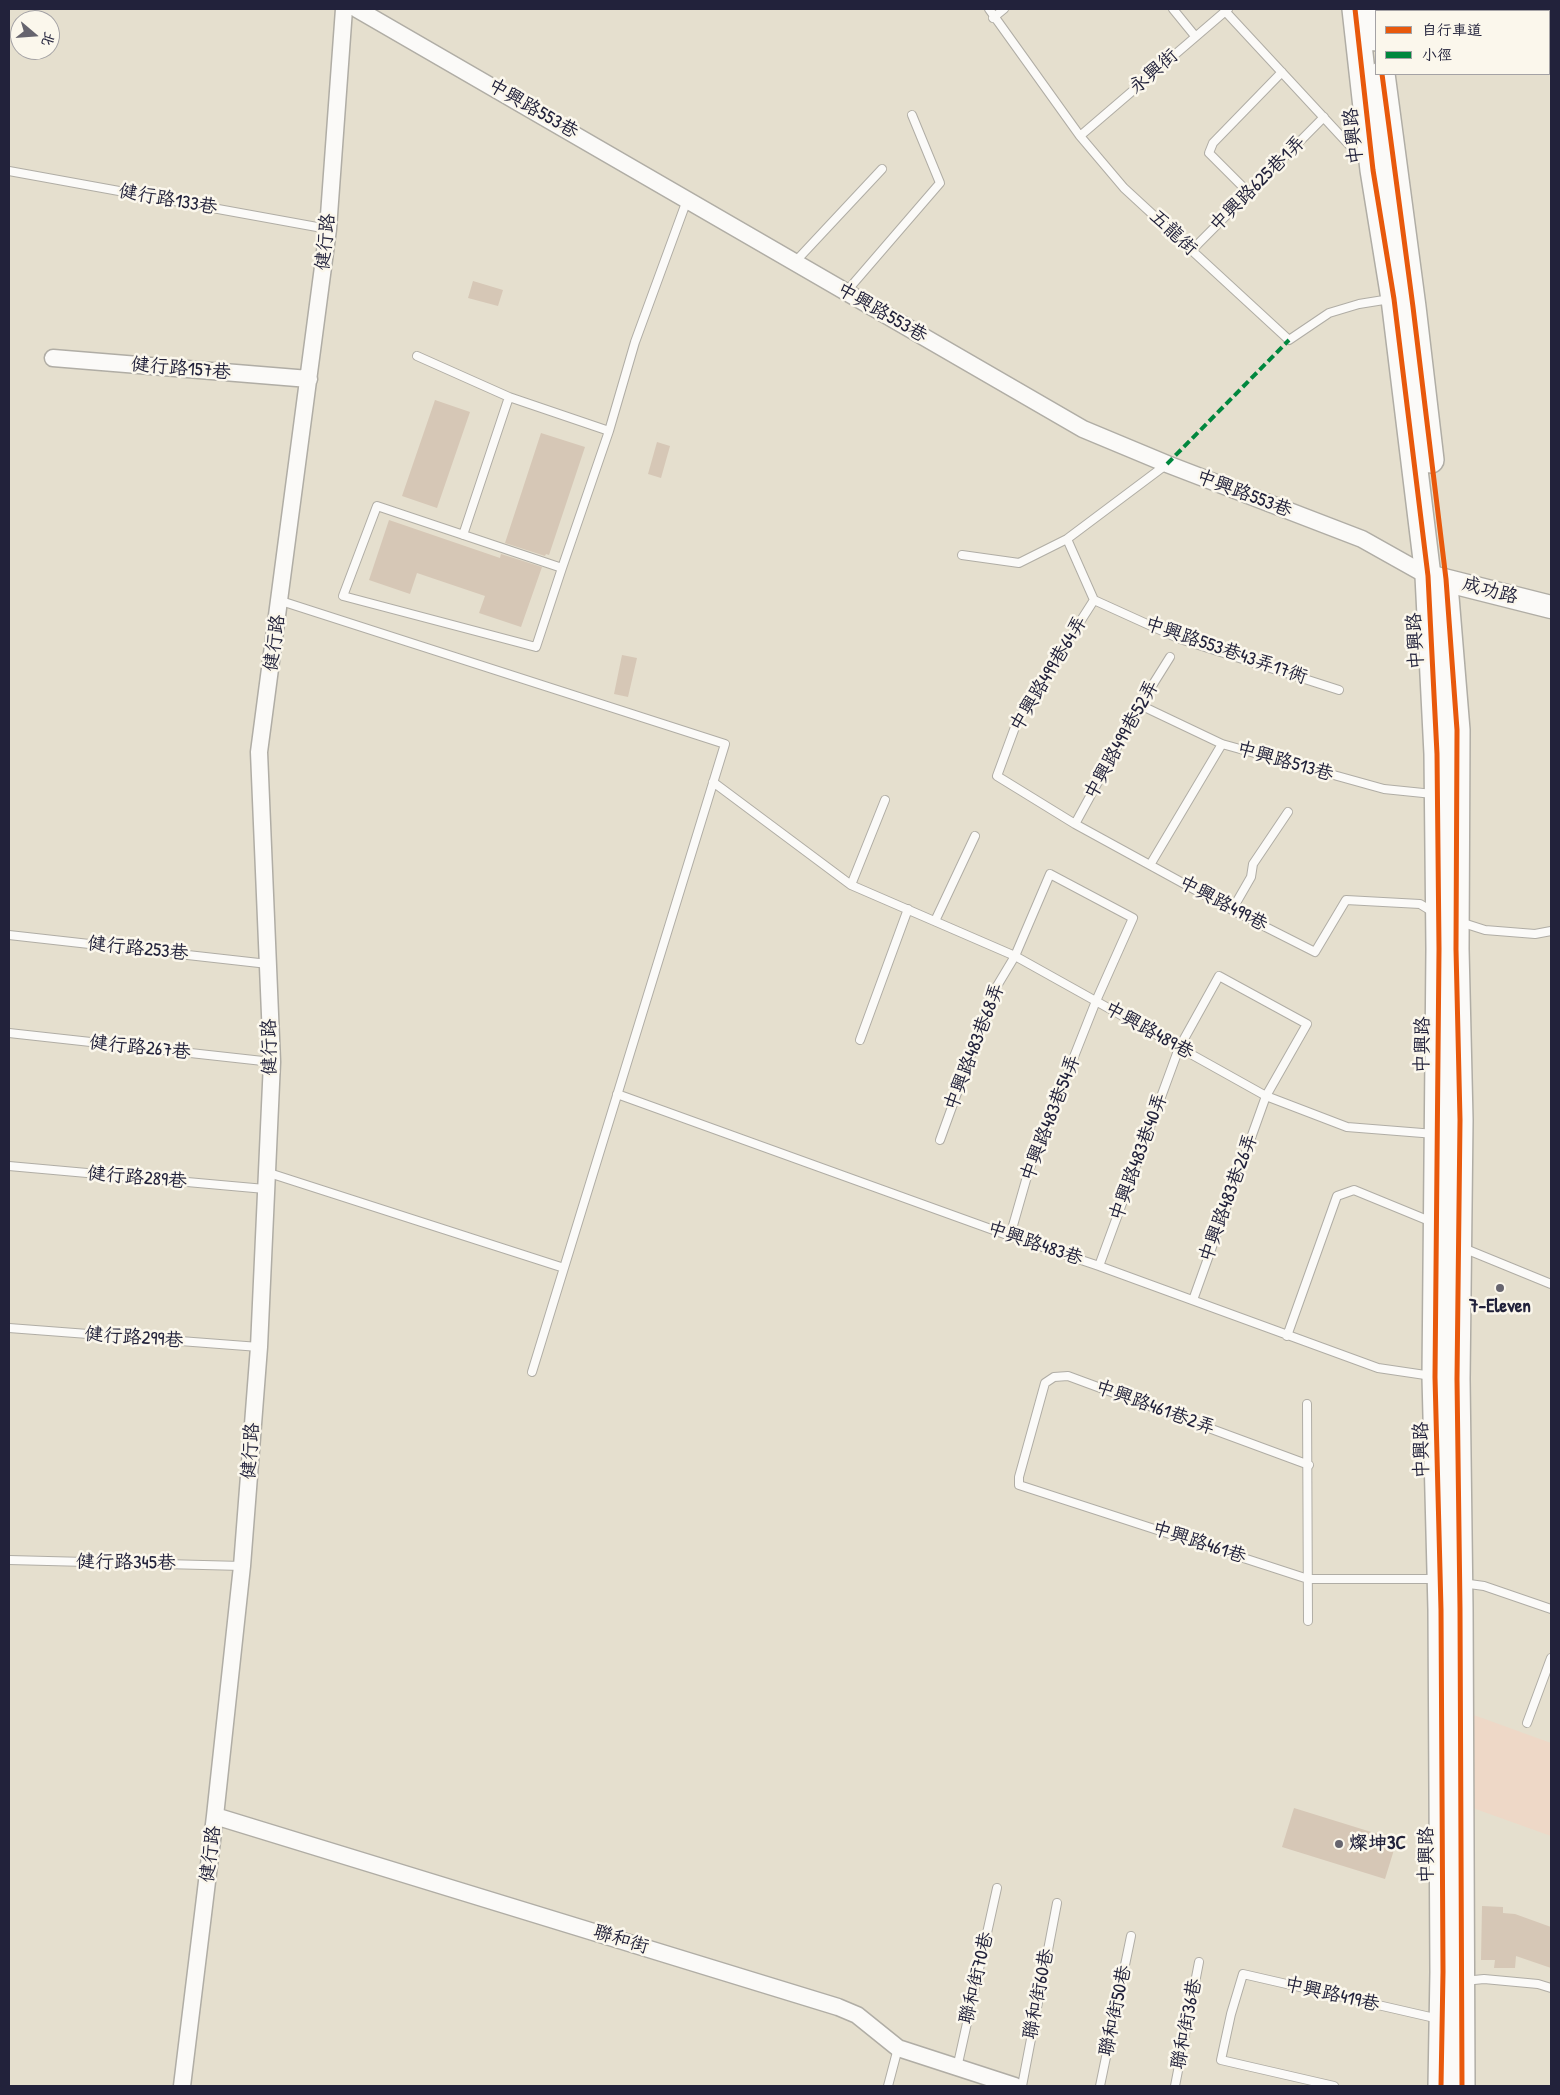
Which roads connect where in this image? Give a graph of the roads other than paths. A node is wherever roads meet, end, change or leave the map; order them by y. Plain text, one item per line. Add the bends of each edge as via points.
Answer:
1 (344, 9) edge
2 (357, 9) edge
3 (989, 9) edge
4 (1004, 9) edge
5 (1173, 9) edge
6 (1355, 9) edge
7 (1372, 9) edge
8 (1550, 9) edge
9 (1226, 10) edge
10 (1551, 15) edge
11 (994, 18) junction
12 (1375, 31) edge
13 (1195, 36) junction
14 (1282, 72) junction
15 (1382, 75) edge
16 (912, 115) dead end
17 (1324, 117) junction
18 (1080, 136) junction
19 (882, 169) dead end
20 (1372, 170) junction
21 (9, 171) edge
22 (1249, 192) junction
23 (688, 198) junction
24 (328, 229) junction
25 (1192, 250) junction
26 (794, 263) junction
27 (846, 292) junction
28 (1403, 297) junction
29 (417, 356) dead end
30 (53, 358) dead end
31 (309, 379) junction
32 (509, 397) junction
33 (608, 431) junction
34 (1167, 464) junction
35 (463, 535) junction
36 (1067, 539) junction
37 (962, 555) dead end
38 (562, 568) junction
39 (1437, 578) junction
40 (1094, 600) junction
41 (281, 601) junction
42 (1551, 607) edge
43 (1170, 657) dead end
44 (1339, 690) dead end
45 (1140, 705) junction
46 (1222, 744) junction
47 (997, 776) joint
48 (713, 782) junction
49 (1438, 794) junction
50 (885, 800) dead end
51 (1288, 812) dead end
52 (1075, 824) junction
53 (975, 836) dead end
54 (1150, 865) junction
55 (851, 885) junction
56 (1094, 896) joint
57 (908, 909) junction
58 (1232, 910) junction
59 (1448, 918) junction
60 (935, 921) junction
61 (1551, 931) edge
62 (9, 934) edge
63 (1015, 956) junction
64 (268, 964) junction
65 (1255, 997) joint
66 (1096, 1001) junction
67 (9, 1033) edge
68 (860, 1040) dead end
69 (1179, 1048) junction
70 (272, 1062) junction
71 (617, 1094) junction
72 (1266, 1096) junction
73 (1448, 1134) junction
74 (940, 1140) dead end
75 (9, 1166) edge
76 (266, 1172) junction
77 (265, 1189) junction
78 (1010, 1236) junction
79 (1445, 1241) junction
80 (1099, 1266) junction
81 (564, 1268) junction
82 (1551, 1284) edge
83 (1193, 1300) junction
84 (9, 1328) edge
85 (1287, 1336) junction
86 (259, 1347) junction
87 (532, 1372) dead end
88 (1446, 1378) junction
89 (1307, 1404) dead end
90 (1033, 1429) joint
91 (1309, 1465) junction
92 (9, 1560) edge
93 (242, 1566) junction
94 (1308, 1579) junction
95 (1450, 1581) junction
96 (1551, 1609) edge
97 (1308, 1621) dead end
98 (1551, 1658) edge
99 (1528, 1723) dead end
100 (216, 1816) junction
101 (997, 1888) dead end
102 (1057, 1903) dead end
103 (1131, 1936) dead end
104 (1199, 1962) dead end
105 (1452, 1982) junction
106 (1551, 1988) edge
107 (1452, 2022) junction
108 (898, 2048) junction
109 (957, 2068) junction
110 (182, 2086) edge
111 (888, 2086) edge
112 (1015, 2086) edge
113 (1022, 2086) edge
114 (1100, 2086) edge
115 (1175, 2086) edge
116 (1334, 2086) edge
117 (1441, 2086) edge
118 (1462, 2086) edge

1 - 24 street, 健行路
2 - 23 street, 中興路553巷
3 - 11 lane, 五龍街
4 - 11 lane
5 - 13 lane
6 - 20 main road, 中興路
7 - 12 main road
8 - 10 lane
9 - 13 lane, 永興街
9 - 14 lane
11 - 18 lane, 五龍街
13 - 18 lane, 永興街
14 - 17 lane
14 - 22 lane via 1212,142 1209,153
15 - 28 main road, 中興路
16 - 27 lane via 940,183
17 - 20 lane
17 - 22 lane, 中興路625巷1弄
18 - 25 lane, 五龍街 via 1124,188
19 - 26 lane
20 - 28 main road, 中興路
21 - 24 lane, 健行路133巷
22 - 25 lane, 中興路625巷1弄
23 - 26 street, 中興路553巷
23 - 33 lane via 635,342
24 - 31 street, 健行路
25 - 28 lane, 五龍街 via 1289,340 1329,313
26 - 27 street, 中興路553巷
27 - 34 street, 中興路553巷 via 1083,428
28 - 39 main road, 中興路
29 - 32 lane
30 - 31 street, 健行路157巷
31 - 41 street, 健行路
32 - 33 lane
32 - 35 lane
33 - 38 lane
34 - 36 lane
34 - 39 street, 中興路553巷 via 1362,539
35 - 38 lane
35 - 38 lane via 377,506 343,596 536,647
36 - 37 lane via 1019,563
36 - 40 lane
39 - 42 street, 成功路
39 - 49 main road, 中興路
39 - 59 main road, 中興路 via 1456,730
40 - 44 lane, 中興路553巷43弄17衖 via 1180,639
40 - 47 lane, 中興路499巷64弄 via 1018,720
41 - 48 lane via 724,744
41 - 64 street, 健行路 via 259,752
43 - 45 lane, 中興路499巷52弄
45 - 46 lane, 中興路513巷
45 - 52 lane, 中興路499巷52弄
46 - 49 lane, 中興路513巷 via 1384,789
46 - 54 lane
47 - 52 lane, 中興路499巷
48 - 55 lane, 中興路489巷
48 - 71 lane
49 - 59 main road, 中興路
50 - 55 lane
51 - 58 lane via 1253,864 1251,876
52 - 54 lane, 中興路499巷
53 - 60 lane
54 - 58 lane, 中興路499巷
55 - 57 lane, 中興路489巷
56 - 63 lane, 中興路483巷68弄 via 1050,874
56 - 66 lane, 中興路483巷54弄 via 1133,918
57 - 60 lane, 中興路489巷
57 - 68 lane
58 - 59 lane, 中興路499巷 via 1315,952 1346,900 1420,904
59 - 61 lane via 1485,930 1535,934
59 - 73 main road, 中興路
60 - 63 lane, 中興路489巷
62 - 64 lane, 健行路253巷
63 - 66 lane, 中興路489巷
63 - 74 lane, 中興路483巷68弄 via 994,991
64 - 70 street, 健行路
65 - 69 lane, 中興路483巷40弄 via 1219,976
65 - 72 lane, 中興路483巷26弄 via 1307,1024
66 - 69 lane, 中興路489巷
66 - 78 lane, 中興路483巷54弄 via 1028,1174
67 - 70 lane, 健行路267巷
69 - 72 lane, 中興路489巷
69 - 80 lane, 中興路483巷40弄
70 - 76 street, 健行路
71 - 78 lane, 中興路483巷
71 - 81 lane
72 - 73 lane, 中興路489巷 via 1346,1127
72 - 83 lane, 中興路483巷26弄
73 - 79 main road, 中興路
75 - 77 lane, 健行路289巷
76 - 77 street, 健行路
76 - 81 lane
77 - 86 street, 健行路
78 - 80 lane, 中興路483巷
79 - 82 lane
79 - 85 lane via 1354,1190 1337,1196
79 - 88 main road, 中興路
80 - 83 lane, 中興路483巷
81 - 87 lane
83 - 85 lane, 中興路483巷
84 - 86 lane, 健行路299巷
85 - 88 lane, 中興路483巷 via 1378,1368
86 - 93 street, 健行路
88 - 95 main road, 中興路
89 - 91 lane
90 - 91 lane, 中興路461巷2弄 via 1045,1383 1054,1377 1068,1376
90 - 94 lane, 中興路461巷 via 1019,1485
91 - 94 lane
92 - 93 lane, 健行路345巷
93 - 100 street, 健行路
94 - 95 lane, 中興路461巷
94 - 97 lane
95 - 96 lane, 中興路461巷 via 1484,1586
95 - 105 main road, 中興路
98 - 99 lane
100 - 108 street, 聯和街 via 838,2007 857,2015
100 - 110 street, 健行路
101 - 109 lane, 聯和街70巷
102 - 113 lane, 聯和街60巷
103 - 114 lane, 聯和街50巷
104 - 115 lane, 聯和街36巷
105 - 106 lane via 1484,1979
105 - 107 main road, 中興路
107 - 116 lane, 中興路419巷 via 1243,1974 1221,2060
107 - 117 main road, 中興路
107 - 118 main road, 中興路
108 - 109 street, 聯和街
108 - 111 lane
109 - 112 street, 聯和街

